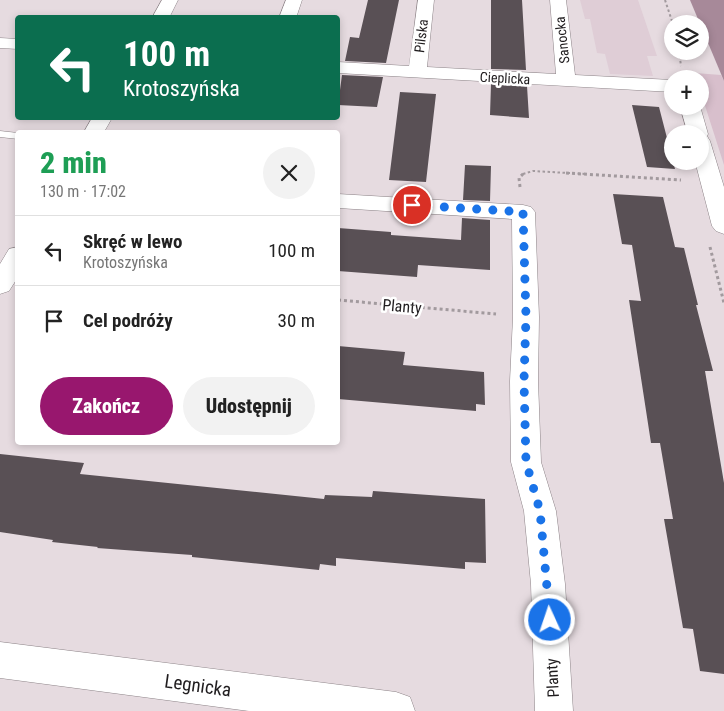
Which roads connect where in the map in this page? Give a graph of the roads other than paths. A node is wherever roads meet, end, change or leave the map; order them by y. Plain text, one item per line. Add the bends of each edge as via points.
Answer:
1 (170, 0) edge
2 (294, 0) edge
3 (426, 0) edge
4 (558, 0) edge
5 (162, 15) edge
6 (289, 15) edge
7 (0, 43) edge
8 (15, 44) edge
9 (340, 68) edge
10 (417, 73) junction
11 (566, 81) junction
12 (664, 86) edge
13 (0, 134) edge
14 (15, 136) edge
15 (708, 170) edge
16 (340, 201) edge
17 (724, 226) edge
18 (15, 260) edge
19 (0, 285) edge
20 (0, 660) edge
21 (300, 705) edge
22 (396, 711) edge
23 (554, 711) edge

1 - 5 street
2 - 6 street
3 - 10 street, Pilska
4 - 11 street, Sanocka
7 - 8 street
9 - 10 street, Cieplicka
10 - 11 street, Cieplicka
11 - 12 street, Cieplicka
13 - 14 lane
15 - 17 street
16 - 23 street, Planty via 523,212 526,462 541,520 548,584
18 - 19 street
20 - 21 street, Legnicka
21 - 22 street, Legnicka

